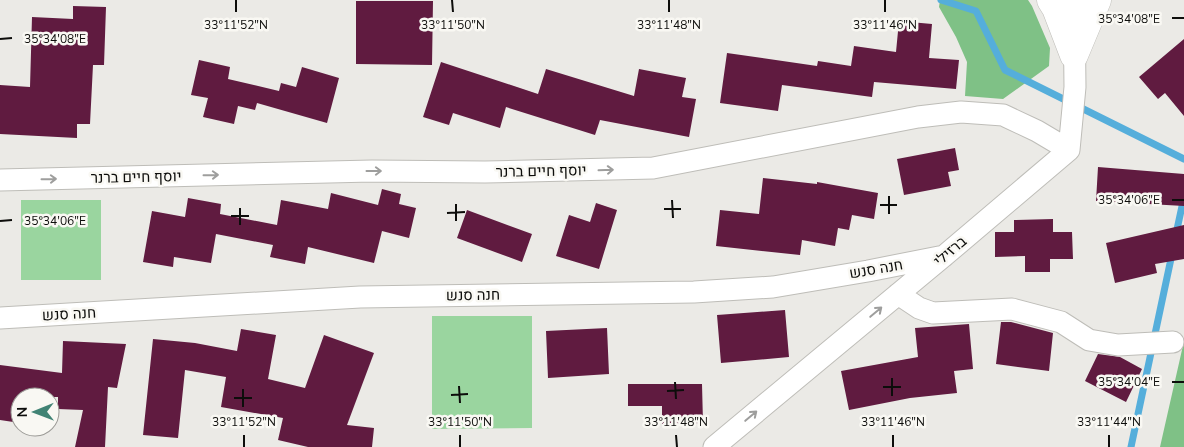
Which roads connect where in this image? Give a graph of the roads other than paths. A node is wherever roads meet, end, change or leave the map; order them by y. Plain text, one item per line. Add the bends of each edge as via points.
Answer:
1 (1051, 0) edge
2 (1074, 0) edge
3 (1097, 0) edge
4 (1074, 55) junction
5 (1069, 150) junction
6 (0, 180) edge
7 (944, 256) junction
8 (898, 294) junction
9 (0, 318) edge
10 (1173, 342) dead end
11 (714, 447) edge

1 - 4 highway
2 - 4 street
3 - 4 highway
4 - 5 street via 1075,87
6 -> 5 street, יוסף חיים ברנר via 653,168 918,117 961,112 1003,115
5 - 7 street, ברזילי
7 - 8 street, ברזילי
7 - 9 street, חנה סנש via 773,287 360,296
8 - 10 street via 933,313 1012,309 1061,322 1089,340 1118,345
11 -> 8 street, ברזילי

